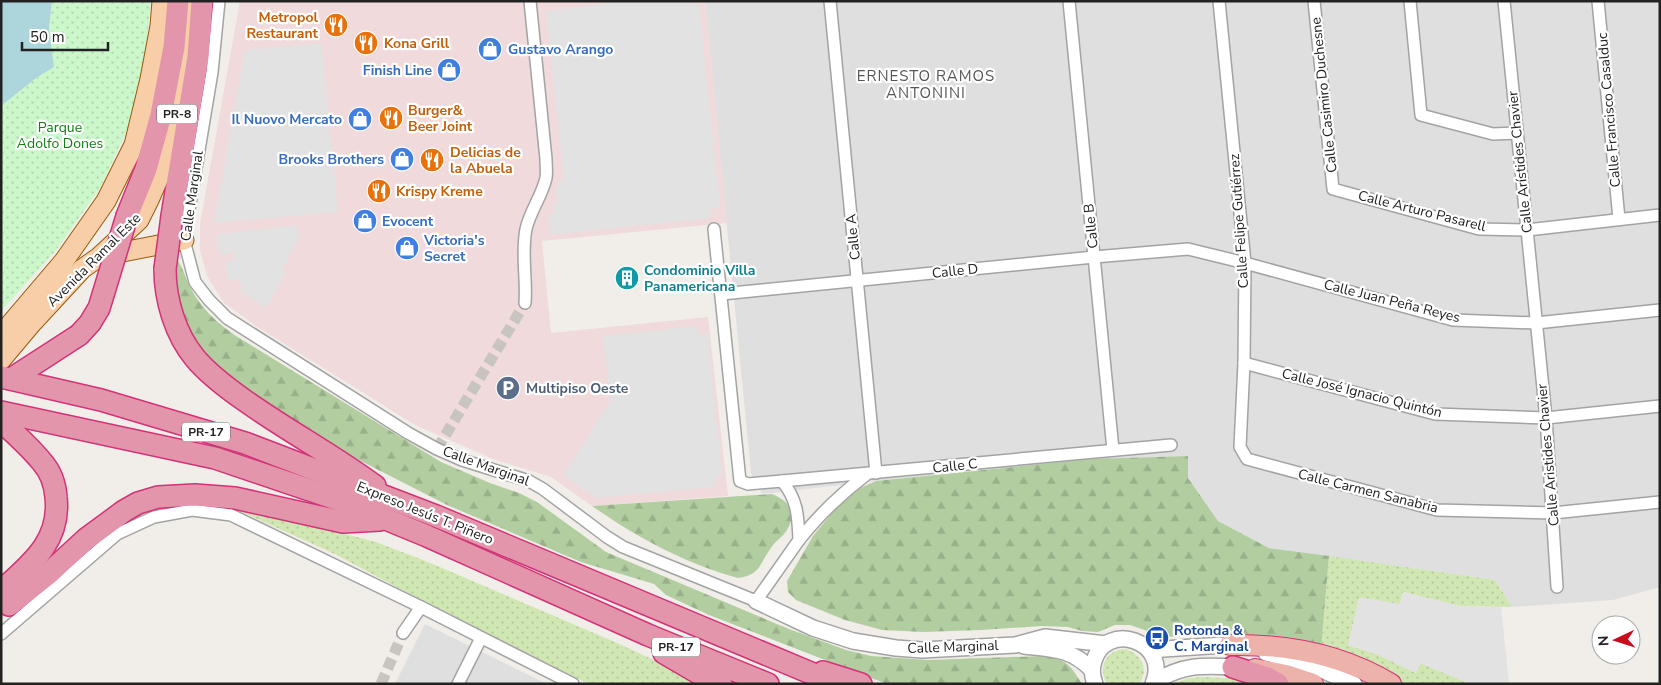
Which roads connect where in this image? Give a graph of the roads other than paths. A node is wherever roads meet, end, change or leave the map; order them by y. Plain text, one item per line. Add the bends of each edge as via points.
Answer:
1 (162, 1) edge
2 (178, 1) edge
3 (190, 1) edge
4 (202, 1) edge
5 (219, 1) edge
6 (530, 1) edge
7 (830, 1) edge
8 (1069, 1) edge
9 (1219, 1) edge
10 (1314, 1) edge
11 (1410, 1) edge
12 (1504, 1) edge
13 (1598, 1) edge
14 (1517, 133) junction
15 (1333, 189) joint
16 (1660, 215) edge
17 (1619, 219) junction
18 (714, 229) dead end
19 (1526, 230) junction
20 (184, 240) junction
21 (1188, 249) joint
22 (98, 256) junction
23 (1094, 257) junction
24 (1245, 263) junction
25 (857, 280) junction
26 (722, 294) junction
27 (525, 302) tunnel mouth
28 (1660, 310) edge
29 (1536, 323) junction
30 (1, 335) edge
31 (1, 360) edge
32 (1244, 363) junction
33 (6, 378) edge
34 (1660, 406) edge
35 (1, 412) edge
36 (1546, 418) junction
37 (1, 421) edge
38 (1240, 441) joint
39 (1171, 445) dead end
40 (1113, 450) junction
41 (872, 473) junction
42 (782, 482) junction
43 (1660, 502) edge
44 (390, 510) junction
45 (1553, 513) junction
46 (799, 540) junction
47 (1557, 587) dead end
48 (4, 602) edge
49 (756, 602) junction
50 (421, 607) junction
51 (586, 608) junction
52 (403, 632) tunnel mouth
53 (1, 634) edge
54 (481, 638) junction
55 (1015, 644) junction
56 (1106, 644) junction
57 (1230, 645) junction
58 (1149, 650) junction
59 (792, 664) junction
60 (1233, 667) junction
61 (1094, 677) edge
62 (1154, 683) edge
63 (458, 684) edge
64 (573, 684) edge
65 (721, 684) edge
66 (768, 684) edge
67 (837, 684) edge
68 (861, 684) edge
69 (1278, 684) edge
70 (1313, 684) edge
71 (1354, 684) edge
72 (1391, 684) edge

1 - 30 main road, Avenida Ramal Este / PR-8 via 150,79 134,145 106,201 64,261
2 - 33 highway, bridge via 174,47 161,115 99,308 79,335
3 - 22 main road, Avenida Ramal Este / PR-8 via 187,48 174,132 163,168 139,220
4 - 44 highway, bridge via 198,57 165,269 168,301 174,320 194,358 228,388 348,466
5 - 20 street, Calle Marginal via 212,72
6 - 27 street via 546,178 528,220 523,246
7 - 25 street, Calle A
8 - 23 street, Calle B
9 - 24 street, Calle Felipe Gutiérrez
10 - 15 street, Calle Casimiro Duchesne
11 - 14 street via 1421,114 1493,134
12 - 14 street, Calle Arístides Chavier
13 - 17 street, Calle Francisco Casalduc
14 - 19 street, Calle Arístides Chavier
15 - 19 street, Calle Arturo Pasarell via 1479,229
16 - 17 street, Calle Arturo Pasarell
17 - 19 street, Calle Arturo Pasarell
18 - 26 street
19 - 29 street, Calle Arístides Chavier
20 - 22 main road
20 - 49 street, Calle Marginal via 196,282 227,318 408,434 462,460 529,481 623,547
21 - 23 street, Calle D
21 - 24 street, Calle Juan Peña Reyes
22 - 31 main road, Avenida Ramal Este / PR-8 via 82,269
23 - 25 street, Calle D
23 - 40 street, Calle B
24 - 29 street, Calle Juan Peña Reyes via 1453,320
24 - 32 street, Calle Felipe Gutiérrez
25 - 26 street, Calle D
25 - 41 street, Calle A
26 - 42 street, Calle C via 740,481 748,484
28 - 29 street, Calle Juan Peña Reyes
29 - 36 street, Calle Aristides Chavier
32 - 36 street, Calle José Ignacio Quintón via 1435,414
32 - 38 street, Calle Felipe Gutiérrez
33 - 44 highway, Expreso Jesús T. Piñero / PR-17 via 101,400 245,443
34 - 36 street, Calle José Ignacio Quintón
35 - 44 highway, Expreso Jesús T. Piñero / PR-17 via 215,458 342,501
36 - 45 street, Calle Aristides Chavier
37 - 48 highway via 43,463 55,484 58,510 50,539
38 - 45 street, Calle Carmen Sanabria via 1247,459 1436,510
39 - 40 street, Calle C
40 - 41 street, Calle C
41 - 42 street, Calle C
41 - 46 street via 854,484
42 - 46 street via 795,502
43 - 45 street, Calle Carmen Sanabria
44 - 48 highway via 343,522 235,498 158,497 138,502 124,511 86,539 48,574
44 - 51 highway, Expreso Jesús T. Piñero / PR-17 via 427,536
44 - 59 highway, Expreso Jesús T. Piñero / PR-17 via 436,516
45 - 47 street, Calle Aristides Chavier
46 - 49 street
49 - 55 street, Calle Marginal via 813,628 854,641 896,648 928,650
50 - 52 street
50 - 53 street via 231,515 192,510 154,517 117,534
50 - 54 street
51 - 65 highway
51 - 66 highway, Expreso Jesús T. Piñero / PR-17
54 - 63 street
54 - 64 street
55 - 56 street, Calle Marginal via 1045,637
55 - 61 street, Calle Marginal via 1062,650 1077,656
56 - 58 street, Calle Marginal via 1126,639
56 - 61 street via 1096,654
57 - 58 street
57 - 71 street via 1315,667
57 - 72 highway via 1254,644 1308,652 1339,660
58 - 62 street via 1156,668
59 - 67 highway, Expreso Jesús T. Piñero / PR-17
59 - 68 highway
60 - 62 street via 1190,667 1176,670
60 - 69 highway
60 - 70 highway via 1286,675

